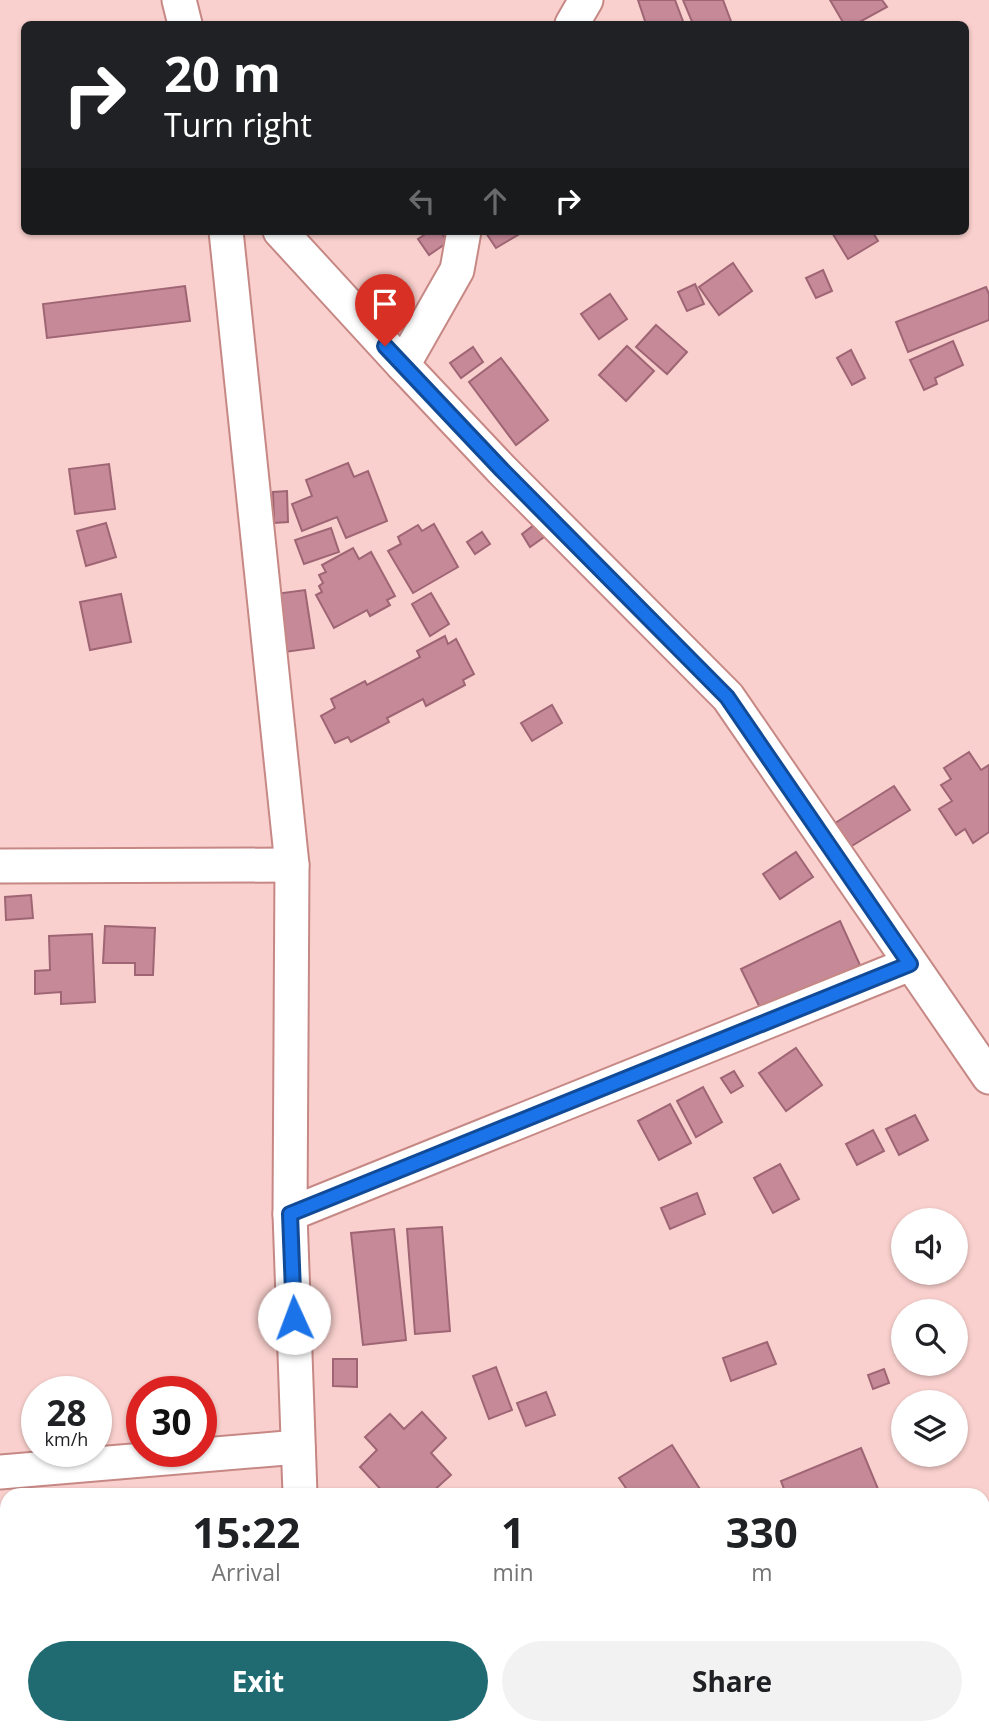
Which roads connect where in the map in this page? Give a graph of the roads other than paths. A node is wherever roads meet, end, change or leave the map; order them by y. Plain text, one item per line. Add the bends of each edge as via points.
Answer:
1 (179, 0) edge
2 (586, 0) edge
3 (184, 21) edge
4 (574, 21) edge
5 (226, 235) edge
6 (285, 235) edge
7 (463, 235) edge
8 (403, 365) junction
9 (292, 865) junction
10 (0, 866) edge
11 (910, 964) junction
12 (989, 1077) edge
13 (290, 1214) junction
14 (298, 1447) junction
15 (0, 1472) edge
16 (300, 1488) edge

1 - 3 street
2 - 4 street
5 - 9 street
6 - 8 street
7 - 8 street via 457,270
8 - 11 street via 727,697
9 - 10 street
9 - 13 street
11 - 12 street
11 - 13 street
13 - 14 street
14 - 15 street
14 - 16 street

